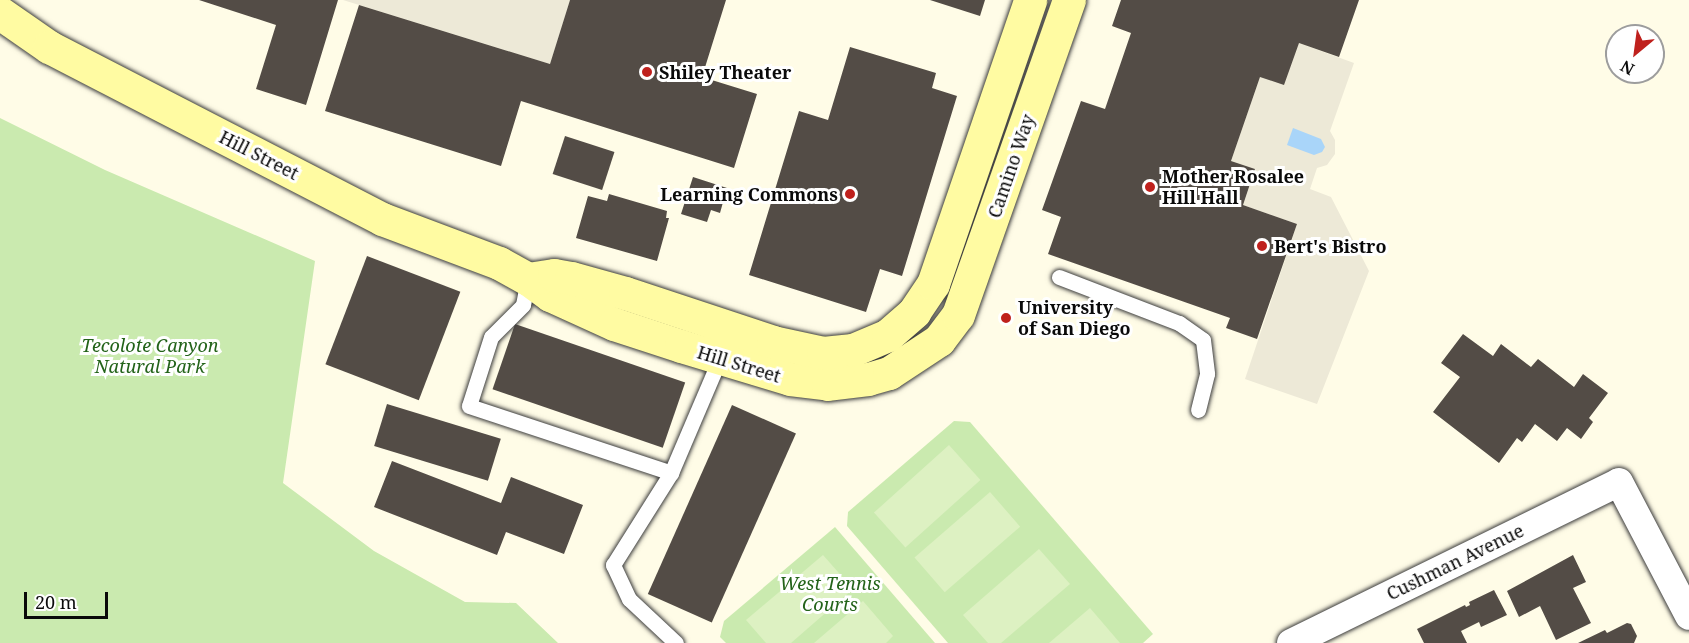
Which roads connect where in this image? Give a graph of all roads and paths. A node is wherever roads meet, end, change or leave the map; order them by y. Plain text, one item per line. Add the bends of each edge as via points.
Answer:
1 (1030, 0) edge
2 (1070, 0) edge
3 (0, 13) edge
4 (1059, 277) dead end
5 (528, 279) junction
6 (914, 312) joint
7 (949, 329) joint
8 (720, 358) junction
9 (1198, 410) dead end
10 (671, 473) junction
11 (1689, 616) edge
12 (1336, 633) edge
13 (676, 643) edge
14 (1291, 643) edge

1 - 6 street, Camino Way via 933,284
2 - 7 street, Camino Way via 964,301
3 - 5 street, Hill Street via 49,47 382,219 499,263
4 - 9 lane via 1179,323 1203,340 1207,374
5 - 6 street, Hill Street via 554,275 571,278 773,342 823,353 853,350 888,335
5 - 8 street, Hill Street via 550,295 614,324
5 - 10 lane via 524,305 491,337 470,406
7 - 8 street, Hill Street via 920,355 889,373 868,379 828,384 790,379
8 - 10 lane
10 - 13 lane via 613,565 629,599
11 - 12 street, Cushman Avenue via 1619,483
12 - 14 street, Cushman Avenue

